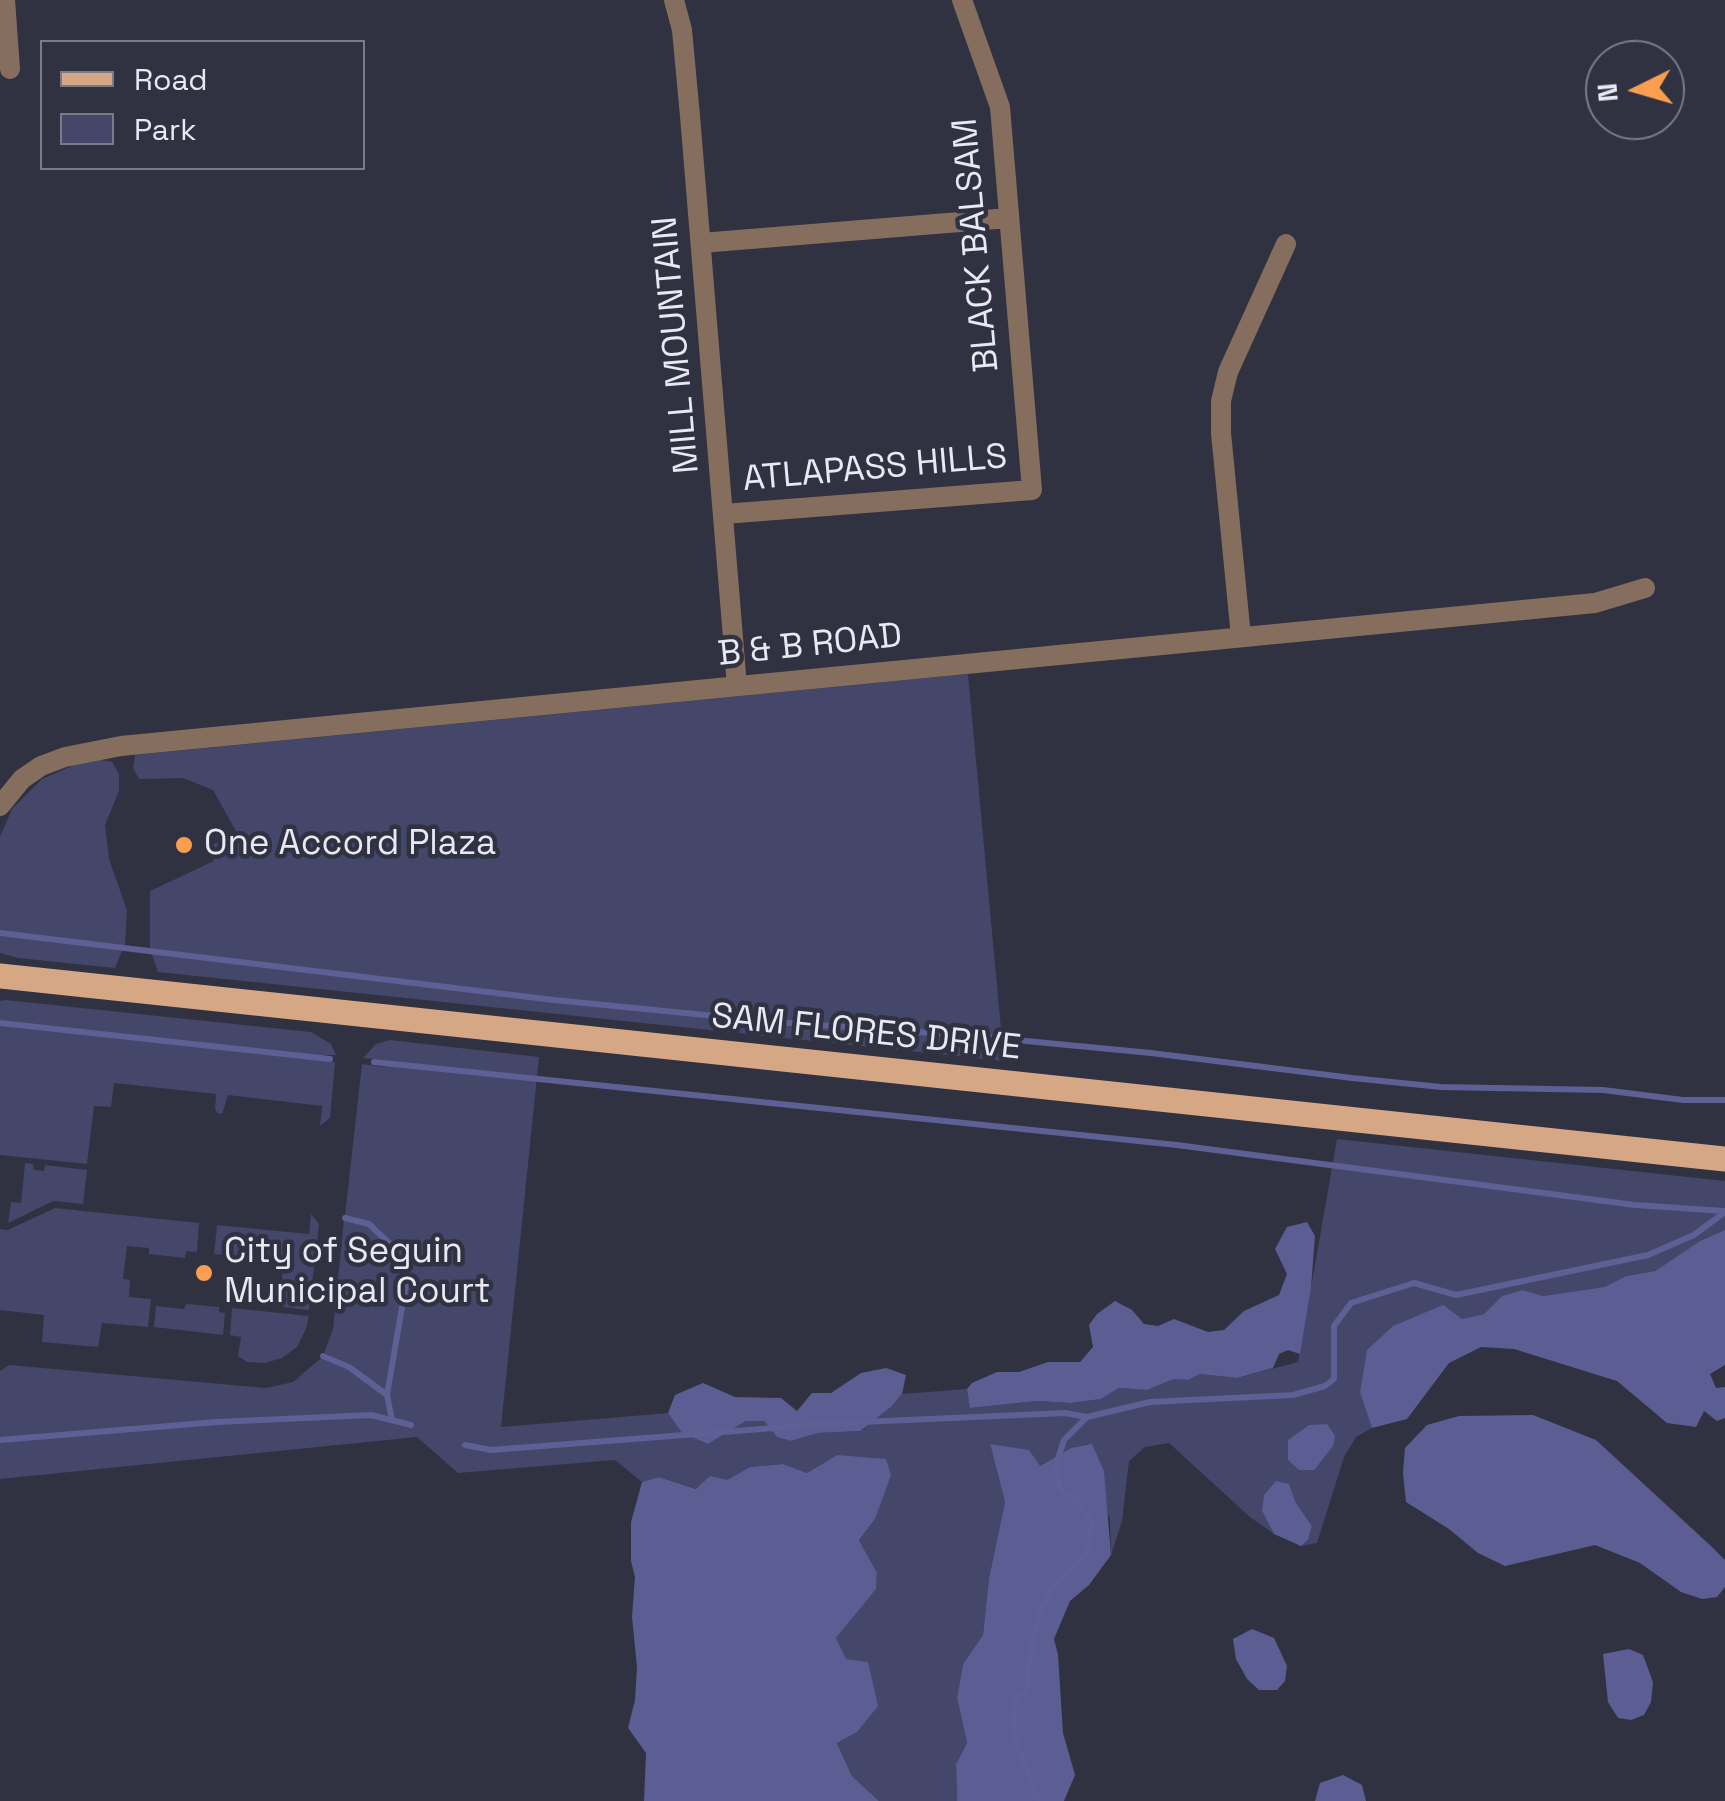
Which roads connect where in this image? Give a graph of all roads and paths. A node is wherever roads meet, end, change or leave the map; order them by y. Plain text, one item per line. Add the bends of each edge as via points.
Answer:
1 (5, 0) edge
2 (674, 0) edge
3 (962, 0) edge
4 (10, 69) dead end
5 (1009, 218) junction
6 (701, 243) junction
7 (1286, 244) dead end
8 (1032, 490) joint
9 (724, 514) junction
10 (1644, 588) dead end
11 (1241, 636) junction
12 (737, 686) junction
13 (0, 806) edge
14 (0, 976) edge
15 (1725, 1159) edge

1 - 4 street
2 - 6 street, MILL MOUNTAIN
3 - 5 street, BLACK BALSAM via 1000,107
5 - 6 street
5 - 8 street, BLACK BALSAM
6 - 9 street, MILL MOUNTAIN
7 - 11 street via 1220,401
8 - 9 street, ATLAPASS HILLS
9 - 12 street, MILL MOUNTAIN
10 - 11 street, B & B ROAD via 1595,603
11 - 12 street, B & B ROAD
12 - 13 street, B & B ROAD via 90,750 41,766
14 - 15 main road, SAM FLORES DRIVE

